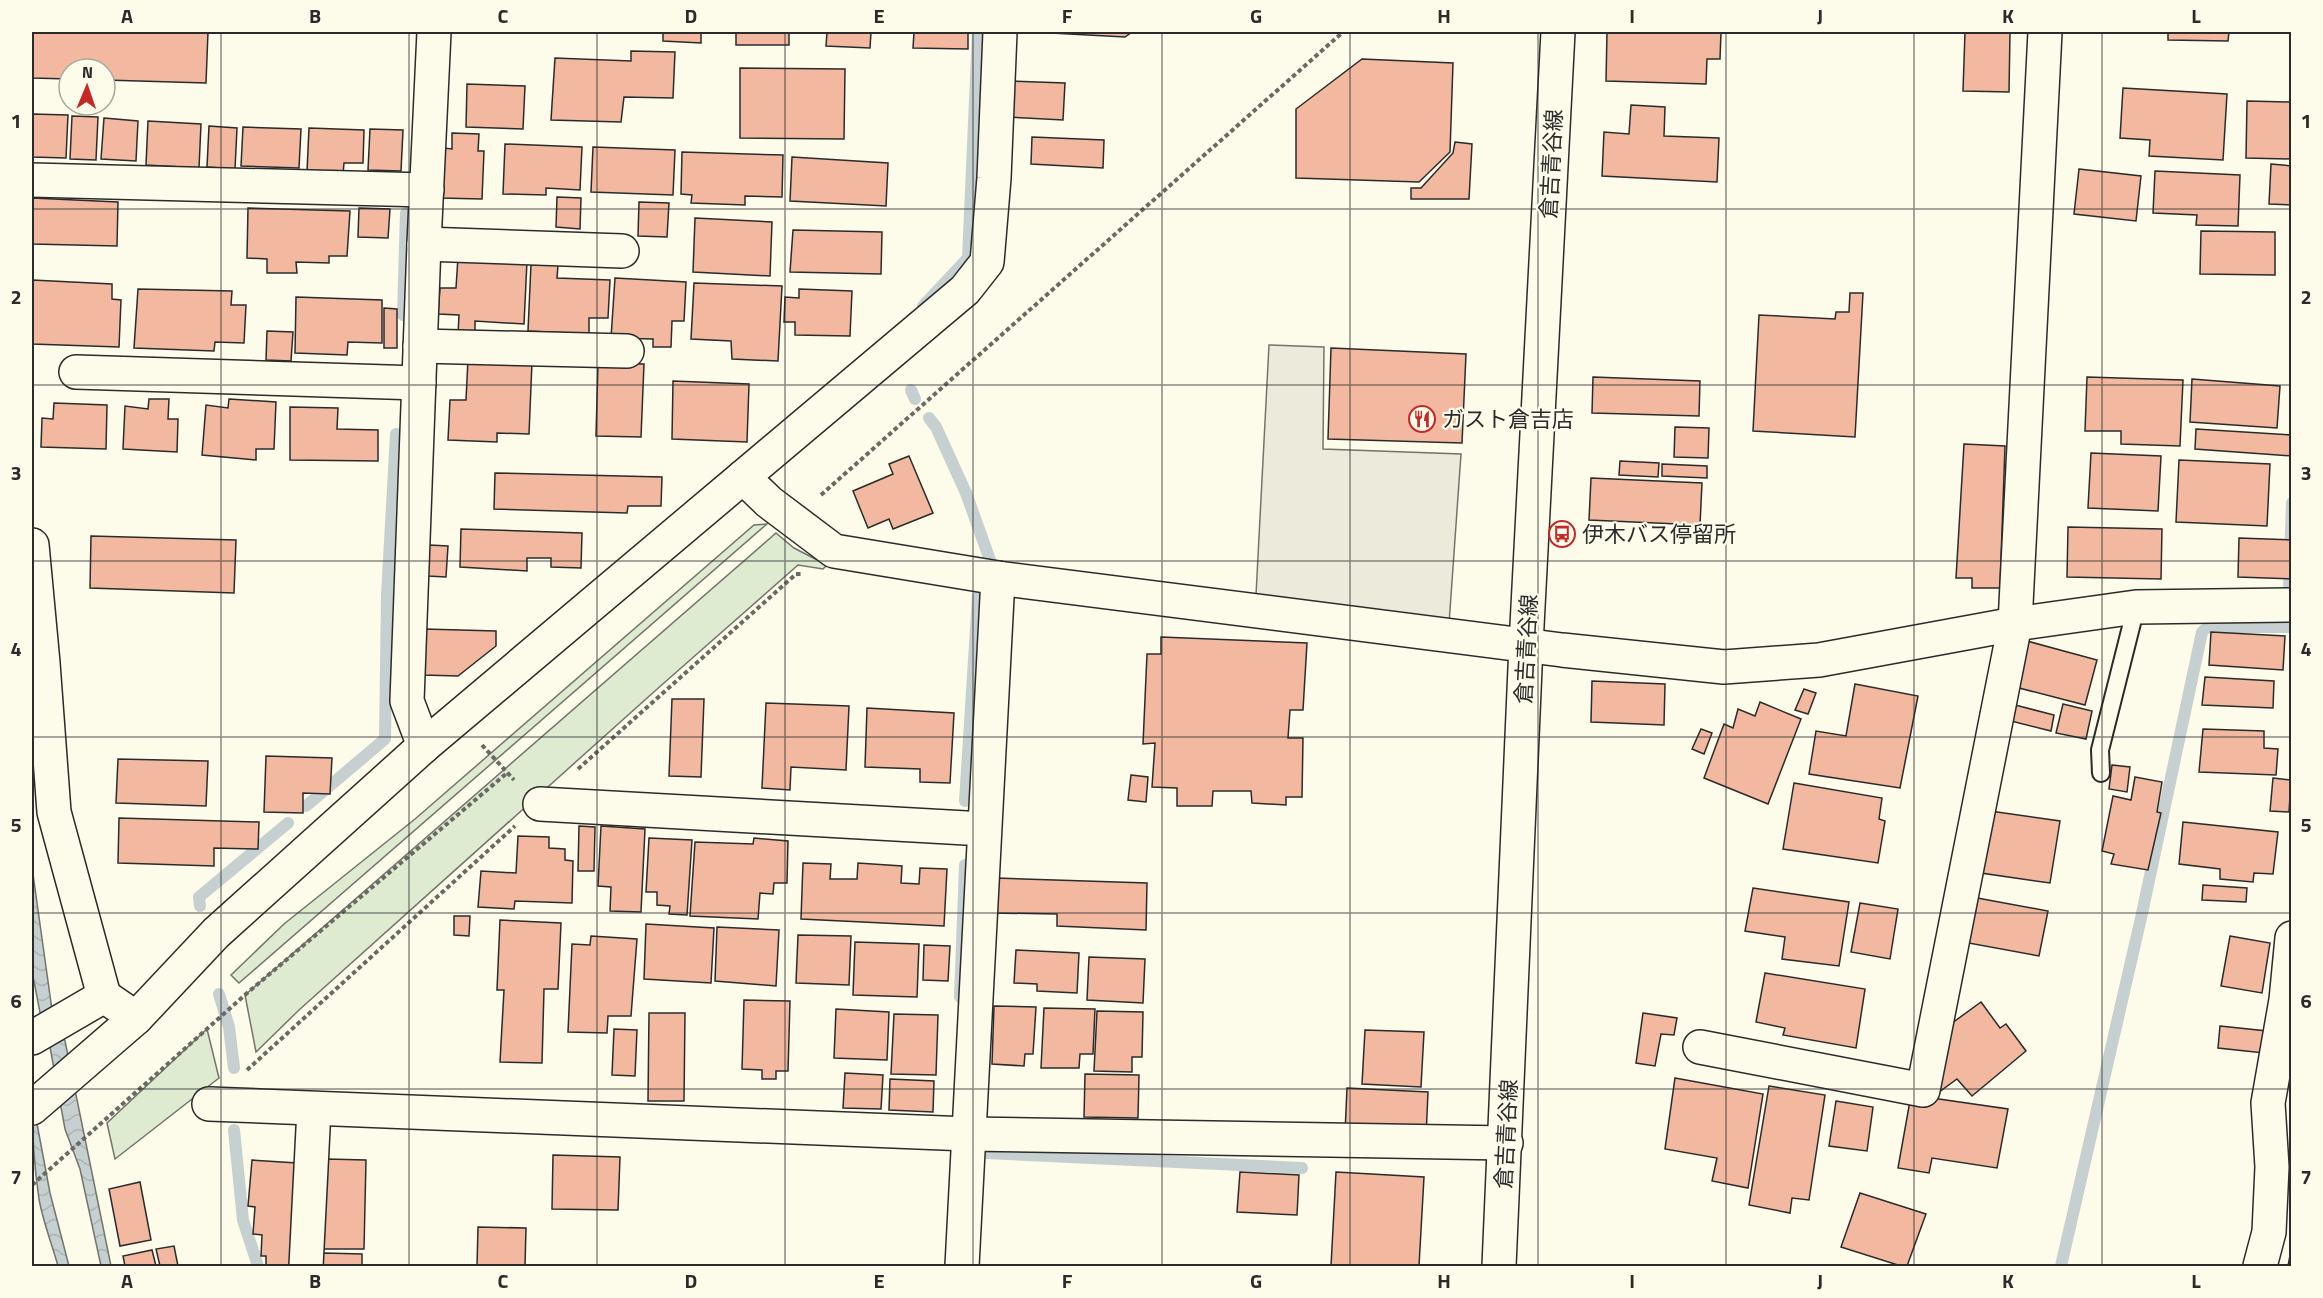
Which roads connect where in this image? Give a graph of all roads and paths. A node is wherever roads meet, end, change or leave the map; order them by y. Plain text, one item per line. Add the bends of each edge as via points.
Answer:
1 (434, 32) edge
2 (1000, 32) edge
3 (1343, 32) edge
4 (1558, 32) edge
5 (2045, 32) edge
6 (32, 180) edge
7 (427, 190) junction
8 (424, 244) junction
9 (622, 251) dead end
10 (420, 346) junction
11 (627, 351) dead end
12 (76, 372) dead end
13 (419, 382) junction
14 (743, 477) junction
15 (793, 520) junction
16 (32, 545) edge
17 (998, 578) junction
18 (2292, 605) edge
19 (2136, 608) junction
20 (2015, 624) junction
21 (1526, 645) junction
22 (482, 745) dead end
23 (424, 746) junction
24 (2101, 773) dead end
25 (507, 774) junction
26 (540, 804) joint
27 (984, 829) junction
28 (2292, 938) edge
29 (104, 996) junction
30 (136, 1018) junction
31 (32, 1038) edge
32 (1700, 1047) dead end
33 (209, 1104) dead end
34 (32, 1108) edge
35 (314, 1109) junction
36 (968, 1134) junction
37 (1506, 1143) junction
38 (32, 1185) edge
39 (306, 1266) edge
40 (962, 1266) edge
41 (1499, 1266) edge
42 (2260, 1266) edge

1 - 7 street
2 - 14 street via 987,262 965,290
3 - 15 path
4 - 21 street, 倉吉青谷線
5 - 20 street
6 - 7 street
7 - 8 street
8 - 9 street
8 - 10 street
10 - 11 street
10 - 13 street
12 - 13 street
13 - 23 street via 407,701
14 - 15 street
14 - 23 street
15 - 17 street via 834,551
16 - 29 street via 54,812
17 - 21 street
17 - 27 street
18 - 19 street
19 - 20 street
19 - 24 lane via 2100,750
20 - 21 street via 1818,660 1724,667
20 - 32 street via 1923,1090
21 - 37 street, 倉吉青谷線
22 - 25 path
23 - 30 street via 216,933
25 - 26 path
25 - 38 path via 246,994
26 - 27 street
27 - 36 street
28 - 42 street via 2286,1000 2268,1102 2272,1167 2269,1232
29 - 30 street
29 - 31 street
30 - 34 street
33 - 35 street
35 - 36 street
35 - 39 street
36 - 37 street
36 - 40 street
37 - 41 street, 倉吉青谷線

